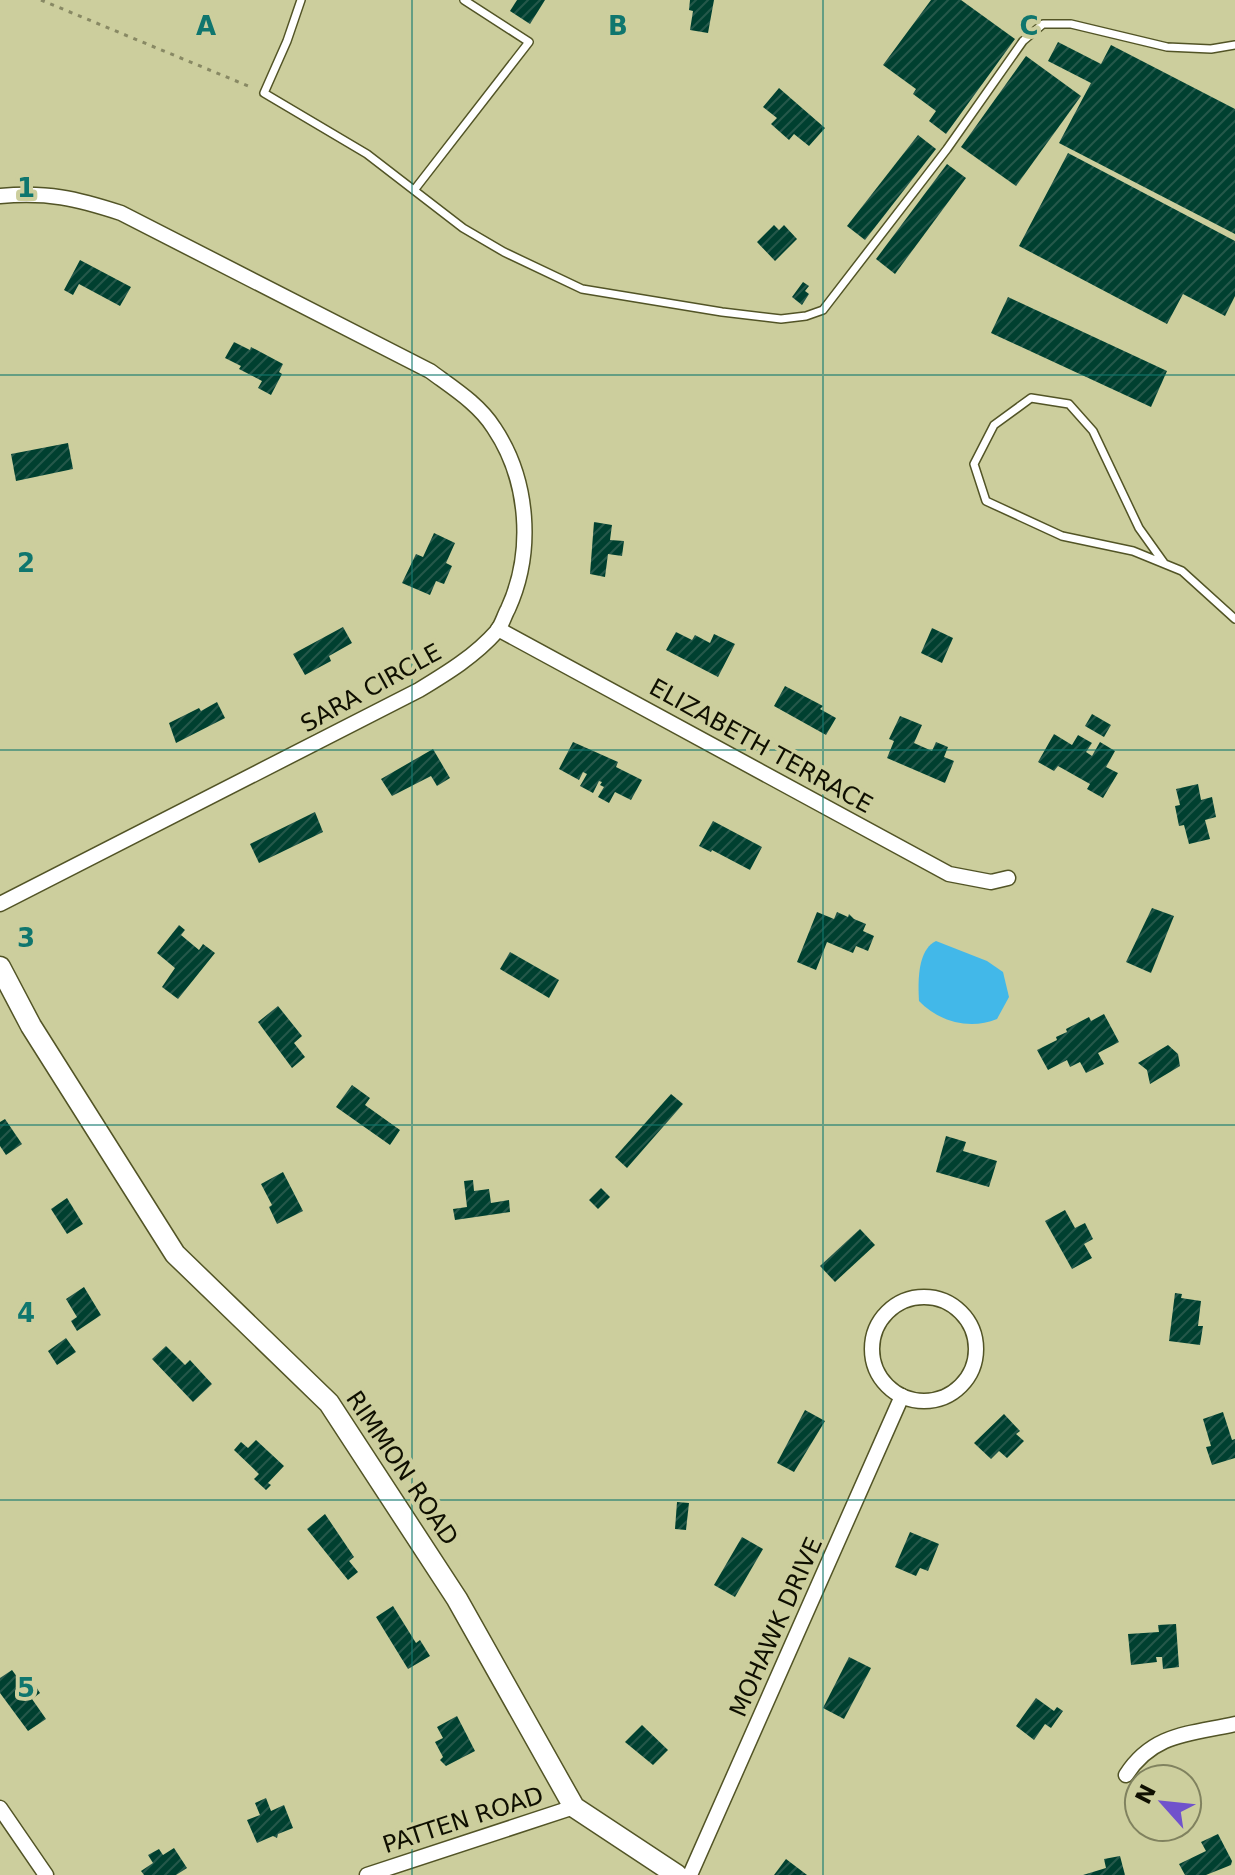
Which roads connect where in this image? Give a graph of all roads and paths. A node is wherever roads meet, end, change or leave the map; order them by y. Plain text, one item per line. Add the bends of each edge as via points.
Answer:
1 (41, 0) edge
2 (301, 0) edge
3 (464, 0) edge
4 (1235, 45) edge
5 (264, 93) junction
6 (415, 189) junction
7 (0, 196) edge
8 (1164, 563) junction
9 (1235, 619) edge
10 (498, 629) junction
11 (1008, 878) dead end
12 (0, 904) edge
13 (0, 967) edge
14 (902, 1396) junction
15 (1235, 1724) edge
16 (1133, 1763) edge
17 (574, 1807) junction
18 (0, 1808) edge
19 (46, 1875) edge
20 (367, 1875) edge
21 (677, 1875) edge
22 (690, 1875) edge

1 - 5 path
2 - 5 lane
3 - 6 lane via 529,42
4 - 6 lane via 1167,47 1071,24 1043,24 1023,41 841,289 823,310 806,316 781,319 722,312 582,289 463,228
5 - 6 lane
7 - 10 street, SARA CIRCLE via 76,198 121,213 430,371 467,398 494,426 513,463 524,506 524,550 514,596
8 - 8 lane via 1062,536 986,501 974,464 994,425 1031,398 1069,404 1093,431 1139,528
8 - 9 lane via 1182,571
10 - 11 street, ELIZABETH TERRACE via 949,874 991,882
10 - 12 street, SARA CIRCLE via 459,666 419,690
13 - 17 street, RIMMON ROAD via 31,1026 175,1254 329,1403 457,1599
14 - 14 street via 940,1399 960,1387 972,1369 972,1330 960,1311 944,1301 906,1301 891,1309 877,1327 872,1350 876,1367
14 - 22 street, MOHAWK DRIVE
15 - 16 street via 1160,1741
17 - 20 street, PATTEN ROAD
17 - 21 street, RIMMON ROAD
18 - 19 street

